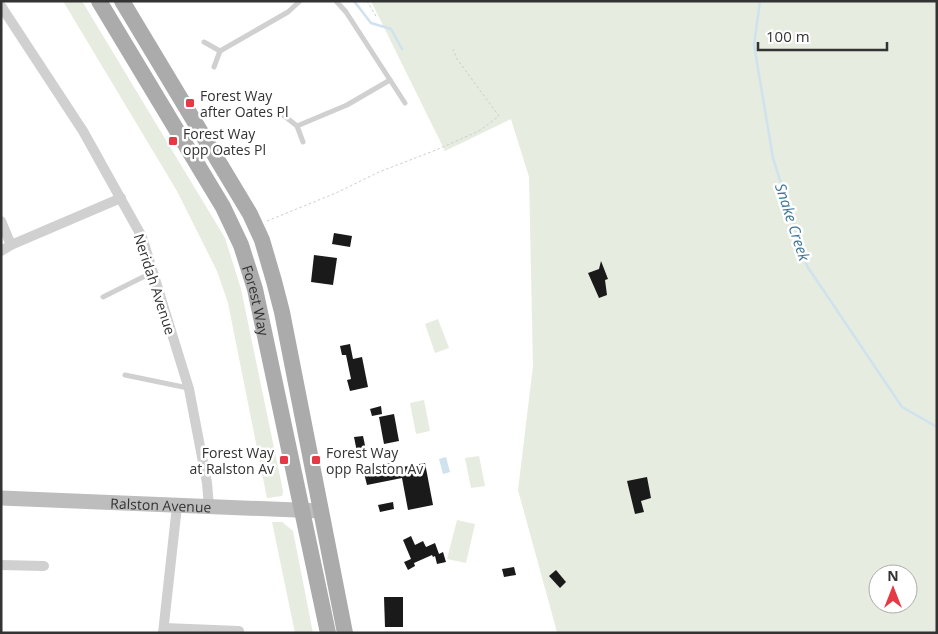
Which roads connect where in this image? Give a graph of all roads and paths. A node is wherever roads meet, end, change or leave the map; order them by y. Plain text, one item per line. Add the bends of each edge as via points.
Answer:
1 (99, 1) edge
2 (122, 1) edge
3 (300, 1) edge
4 (336, 1) edge
5 (367, 1) edge
6 (1, 6) edge
7 (377, 18) dead end
8 (204, 42) dead end
9 (453, 49) dead end
10 (220, 51) junction
11 (214, 67) dead end
12 (390, 80) junction
13 (405, 103) dead end
14 (282, 114) dead end
15 (297, 126) junction
16 (303, 142) dead end
17 (121, 198) junction
18 (1, 221) edge
19 (254, 224) junction
20 (11, 245) junction
21 (1, 251) edge
22 (153, 272) junction
23 (103, 297) dead end
24 (125, 374) dead end
25 (189, 388) junction
26 (1, 498) edge
27 (177, 506) junction
28 (209, 507) junction
29 (302, 511) junction
30 (320, 511) junction
31 (1, 565) edge
32 (44, 566) dead end
33 (164, 630) edge
34 (239, 631) dead end
35 (328, 633) edge
36 (345, 633) edge

1 - 29 main road, Forest Way via 215,194 241,245 255,289
2 - 19 main road, Forest Way via 231,180
3 - 10 lane via 288,12
4 - 12 lane
5 - 7 path
6 - 17 street, Neridah Avenue via 83,131
8 - 10 lane
9 - 19 path via 499,116 479,131 436,150 379,172 336,194
10 - 11 lane
12 - 13 lane
12 - 15 lane via 346,106
14 - 15 lane
15 - 16 lane
17 - 20 street
17 - 22 street, Neridah Avenue via 142,237
18 - 20 street
19 - 30 main road, Forest Way via 276,289
20 - 21 street
22 - 23 lane
22 - 25 street, Neridah Avenue
24 - 25 lane
25 - 28 street, Neridah Avenue
26 - 27 street, Ralston Avenue
27 - 28 street, Ralston Avenue
27 - 33 street
28 - 29 street, Ralston Avenue
29 - 30 street, Ralston Avenue
29 - 35 main road, Forest Way
30 - 36 main road, Forest Way
31 - 32 street
33 - 34 street

